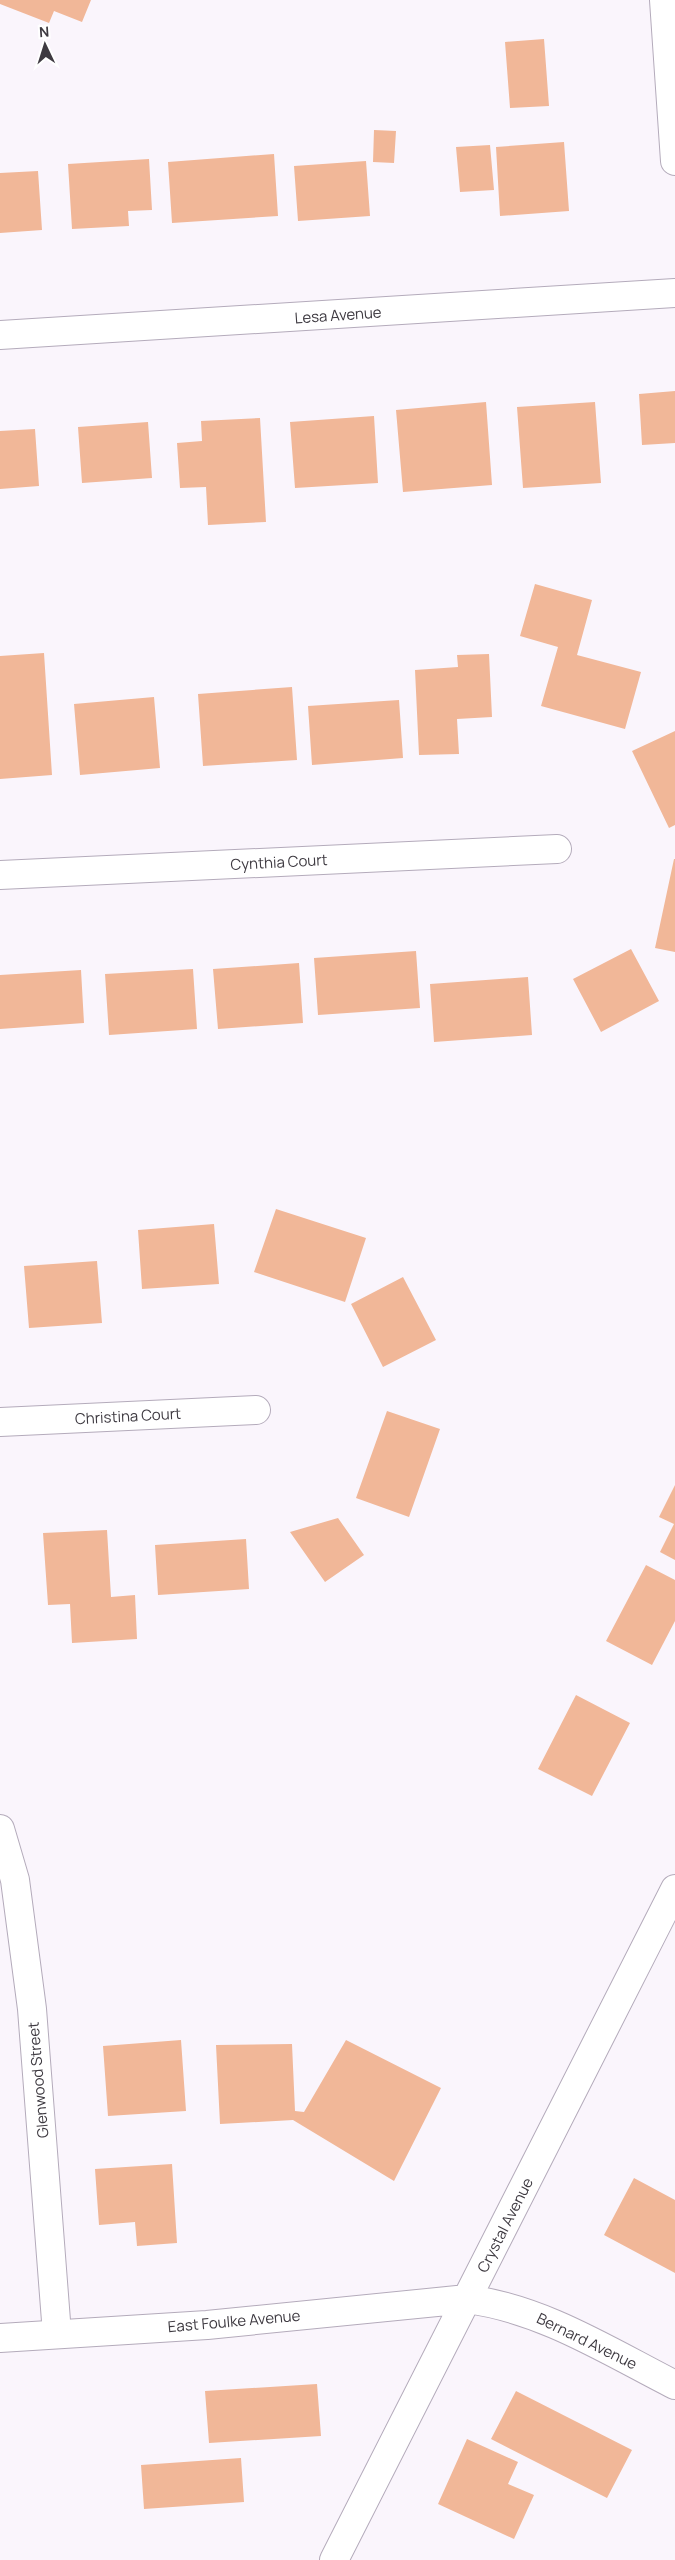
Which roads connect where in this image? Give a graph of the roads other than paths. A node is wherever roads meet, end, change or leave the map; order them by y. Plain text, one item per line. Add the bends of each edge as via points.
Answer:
1 (664, 0) edge
2 (675, 161) edge
3 (675, 293) edge
4 (0, 335) edge
5 (557, 849) dead end
6 (0, 875) edge
7 (256, 1410) dead end
8 (0, 1422) edge
9 (0, 1829) edge
10 (675, 1889) edge
11 (467, 2299) junction
12 (57, 2334) junction
13 (0, 2338) edge
14 (675, 2385) edge
15 (334, 2560) edge

1 - 2 street
3 - 4 street, Lesa Avenue
5 - 6 street, Cynthia Court
7 - 8 street, Christina Court
9 - 12 street, Glenwood Street via 15,1880 32,2009
10 - 11 street, Crystal Avenue
11 - 12 street, East Foulke Avenue via 207,2325
11 - 14 street, Bernard Avenue via 499,2303 546,2319
11 - 15 street, Crystal Avenue
12 - 13 street, East Foulke Avenue

